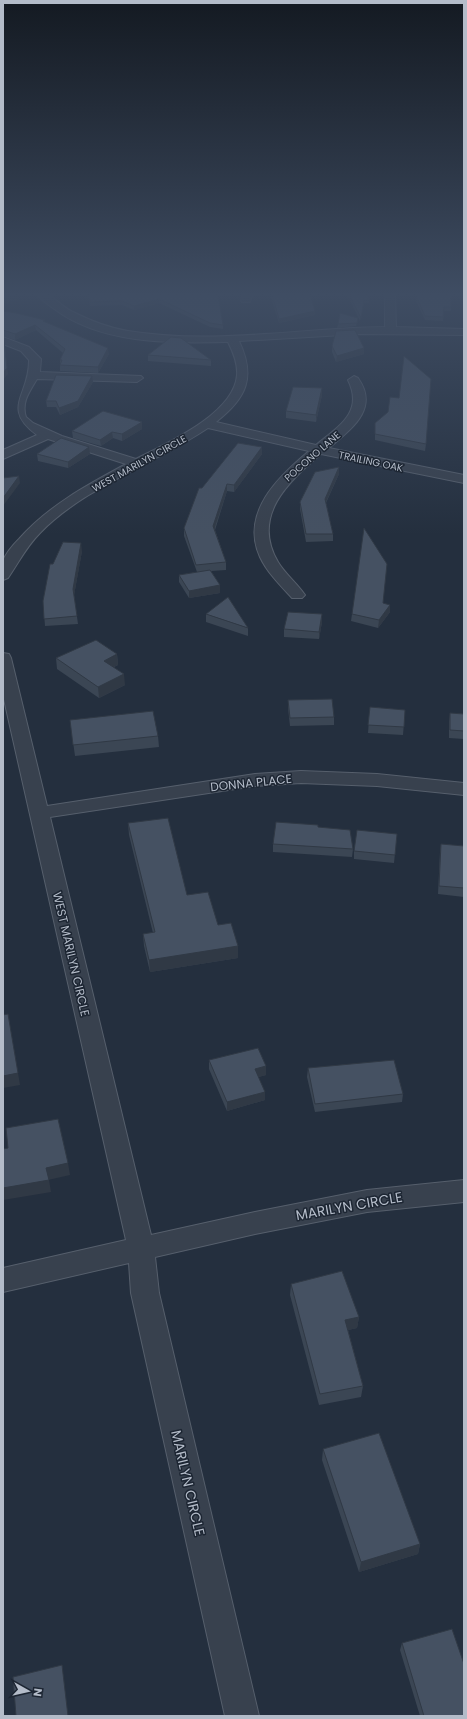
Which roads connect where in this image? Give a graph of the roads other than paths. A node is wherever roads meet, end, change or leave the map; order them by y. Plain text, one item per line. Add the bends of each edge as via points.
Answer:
1 (242, 374) edge
2 (33, 375) joint
3 (137, 378) dead end
4 (354, 380) dead end
5 (208, 424) junction
6 (47, 434) junction
7 (320, 450) junction
8 (3, 455) edge
9 (138, 464) junction
10 (464, 479) edge
11 (4, 570) edge
12 (297, 595) dead end
13 (3, 658) edge
14 (464, 789) edge
15 (40, 813) junction
16 (464, 1191) edge
17 (141, 1249) junction
18 (3, 1280) edge
19 (242, 1716) edge

1 - 5 street, WEST MARILYN CIRCLE via 239,389 230,403
2 - 3 street
2 - 6 street via 20,401 18,413 26,423
4 - 7 street, POCONO LANE via 360,396 356,413
5 - 7 street, TRAILING OAK
5 - 9 street, WEST MARILYN CIRCLE
6 - 8 street
6 - 9 street
7 - 10 street, TRAILING OAK
7 - 12 street, POCONO LANE via 285,478 265,508 262,522 265,551 276,571
9 - 11 street, WEST MARILYN CIRCLE via 68,503 49,517 28,537
13 - 15 street, WEST MARILYN CIRCLE
14 - 15 street, DONNA PLACE via 377,780 301,777 255,780
15 - 17 street, WEST MARILYN CIRCLE via 62,917
16 - 17 street, MARILYN CIRCLE via 367,1201
17 - 18 street, MARILYN CIRCLE
17 - 19 street, MARILYN CIRCLE via 145,1293

